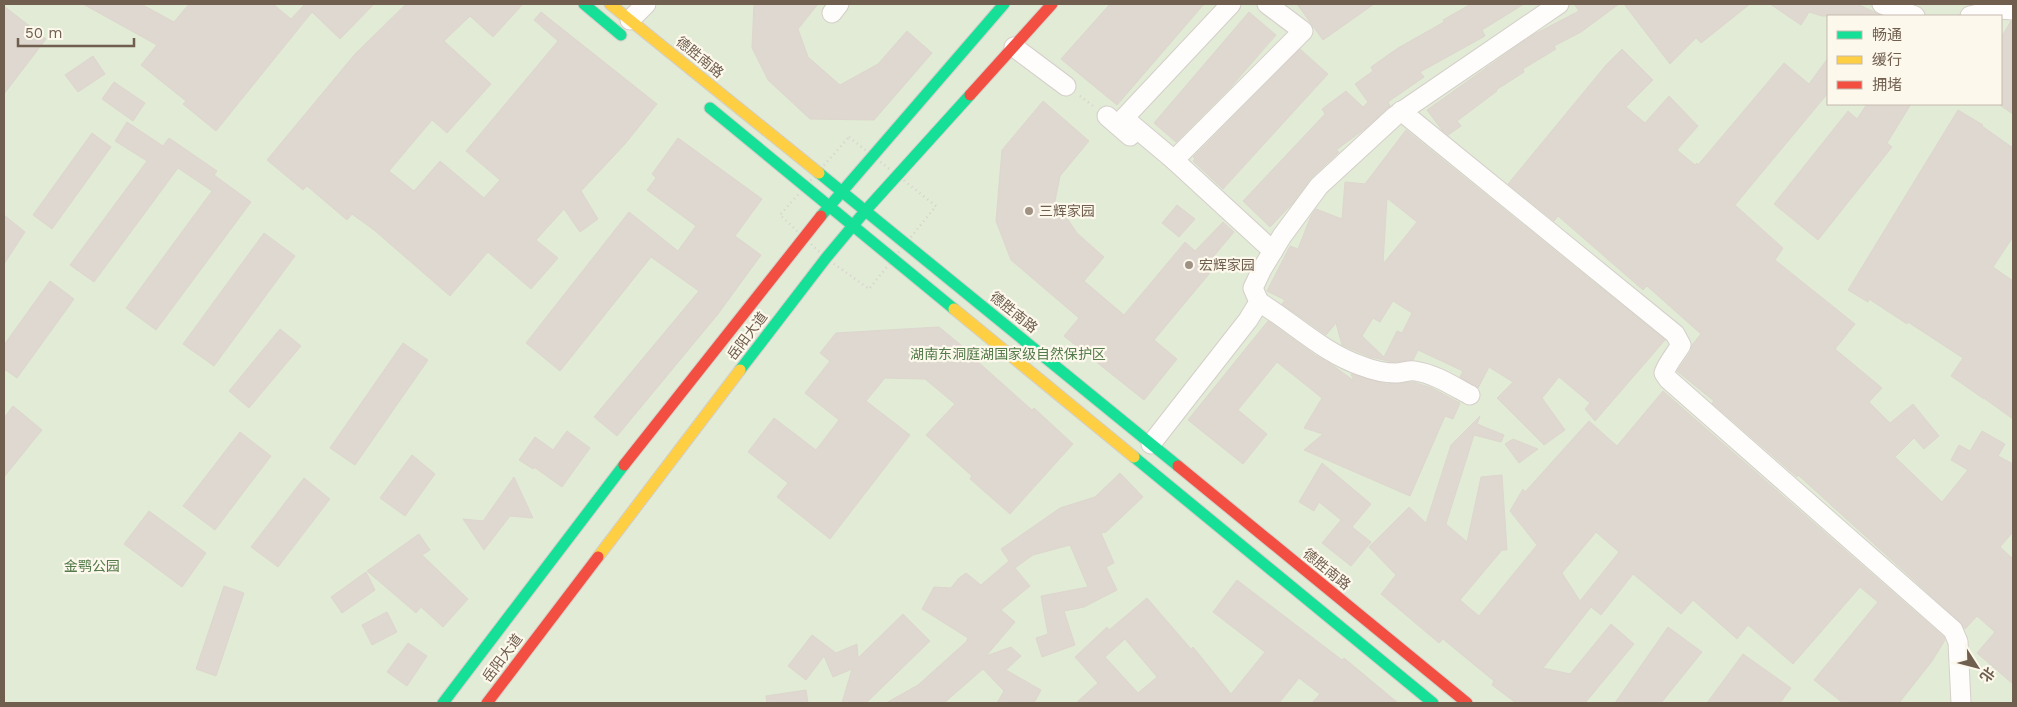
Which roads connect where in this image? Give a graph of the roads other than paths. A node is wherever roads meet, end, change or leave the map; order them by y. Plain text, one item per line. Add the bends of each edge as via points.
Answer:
1 (584, 4) edge
2 (610, 4) edge
3 (646, 4) edge
4 (1004, 4) edge
5 (1052, 4) edge
6 (1231, 4) edge
7 (1267, 4) edge
8 (1558, 4) edge
9 (1882, 4) edge
10 (2013, 10) edge
11 (1911, 15) edge
12 (1974, 15) edge
13 (630, 20) junction
14 (629, 42) dead end
15 (1014, 47) junction
16 (1066, 86) road end
17 (698, 98) dead end
18 (1401, 111) junction
19 (1107, 116) road end
20 (1174, 160) junction
21 (842, 191) junction
22 (829, 206) junction
23 (866, 210) junction
24 (853, 226) junction
25 (1273, 251) junction
26 (1259, 302) junction
27 (1470, 395) dead end
28 (1151, 444) junction
29 (443, 703) edge
30 (487, 703) edge
31 (1433, 703) edge
32 (1467, 703) edge
33 (1961, 703) edge

1 - 14 main road
2 - 13 main road, 德胜南路
3 - 13 street
4 - 21 main road, 岳阳大道
5 - 15 main road, 岳阳大道
6 - 20 street via 1124,118
7 - 20 street via 1303,31
8 - 18 street
9 - 11 street
10 - 12 street via 2000,9
13 - 21 main road, 德胜南路
15 - 16 street
15 - 23 main road, 岳阳大道
17 - 22 main road
18 - 25 street via 1319,186
18 - 33 street via 1675,334 1681,345 1667,364 1664,373 1668,379 1953,630 1958,642
19 - 25 street via 1249,236
20 - 25 street
21 - 22 main road, 岳阳大道
21 - 23 main road, 德胜南路
22 - 24 main road
22 - 29 main road, 岳阳大道 via 624,465
23 - 24 main road, 岳阳大道
23 - 28 main road, 德胜南路
24 - 30 main road, 岳阳大道
24 - 31 main road
25 - 26 street via 1253,288
26 - 27 street via 1306,336 1363,367 1396,373 1414,371
26 - 28 street
28 - 32 main road, 德胜南路

